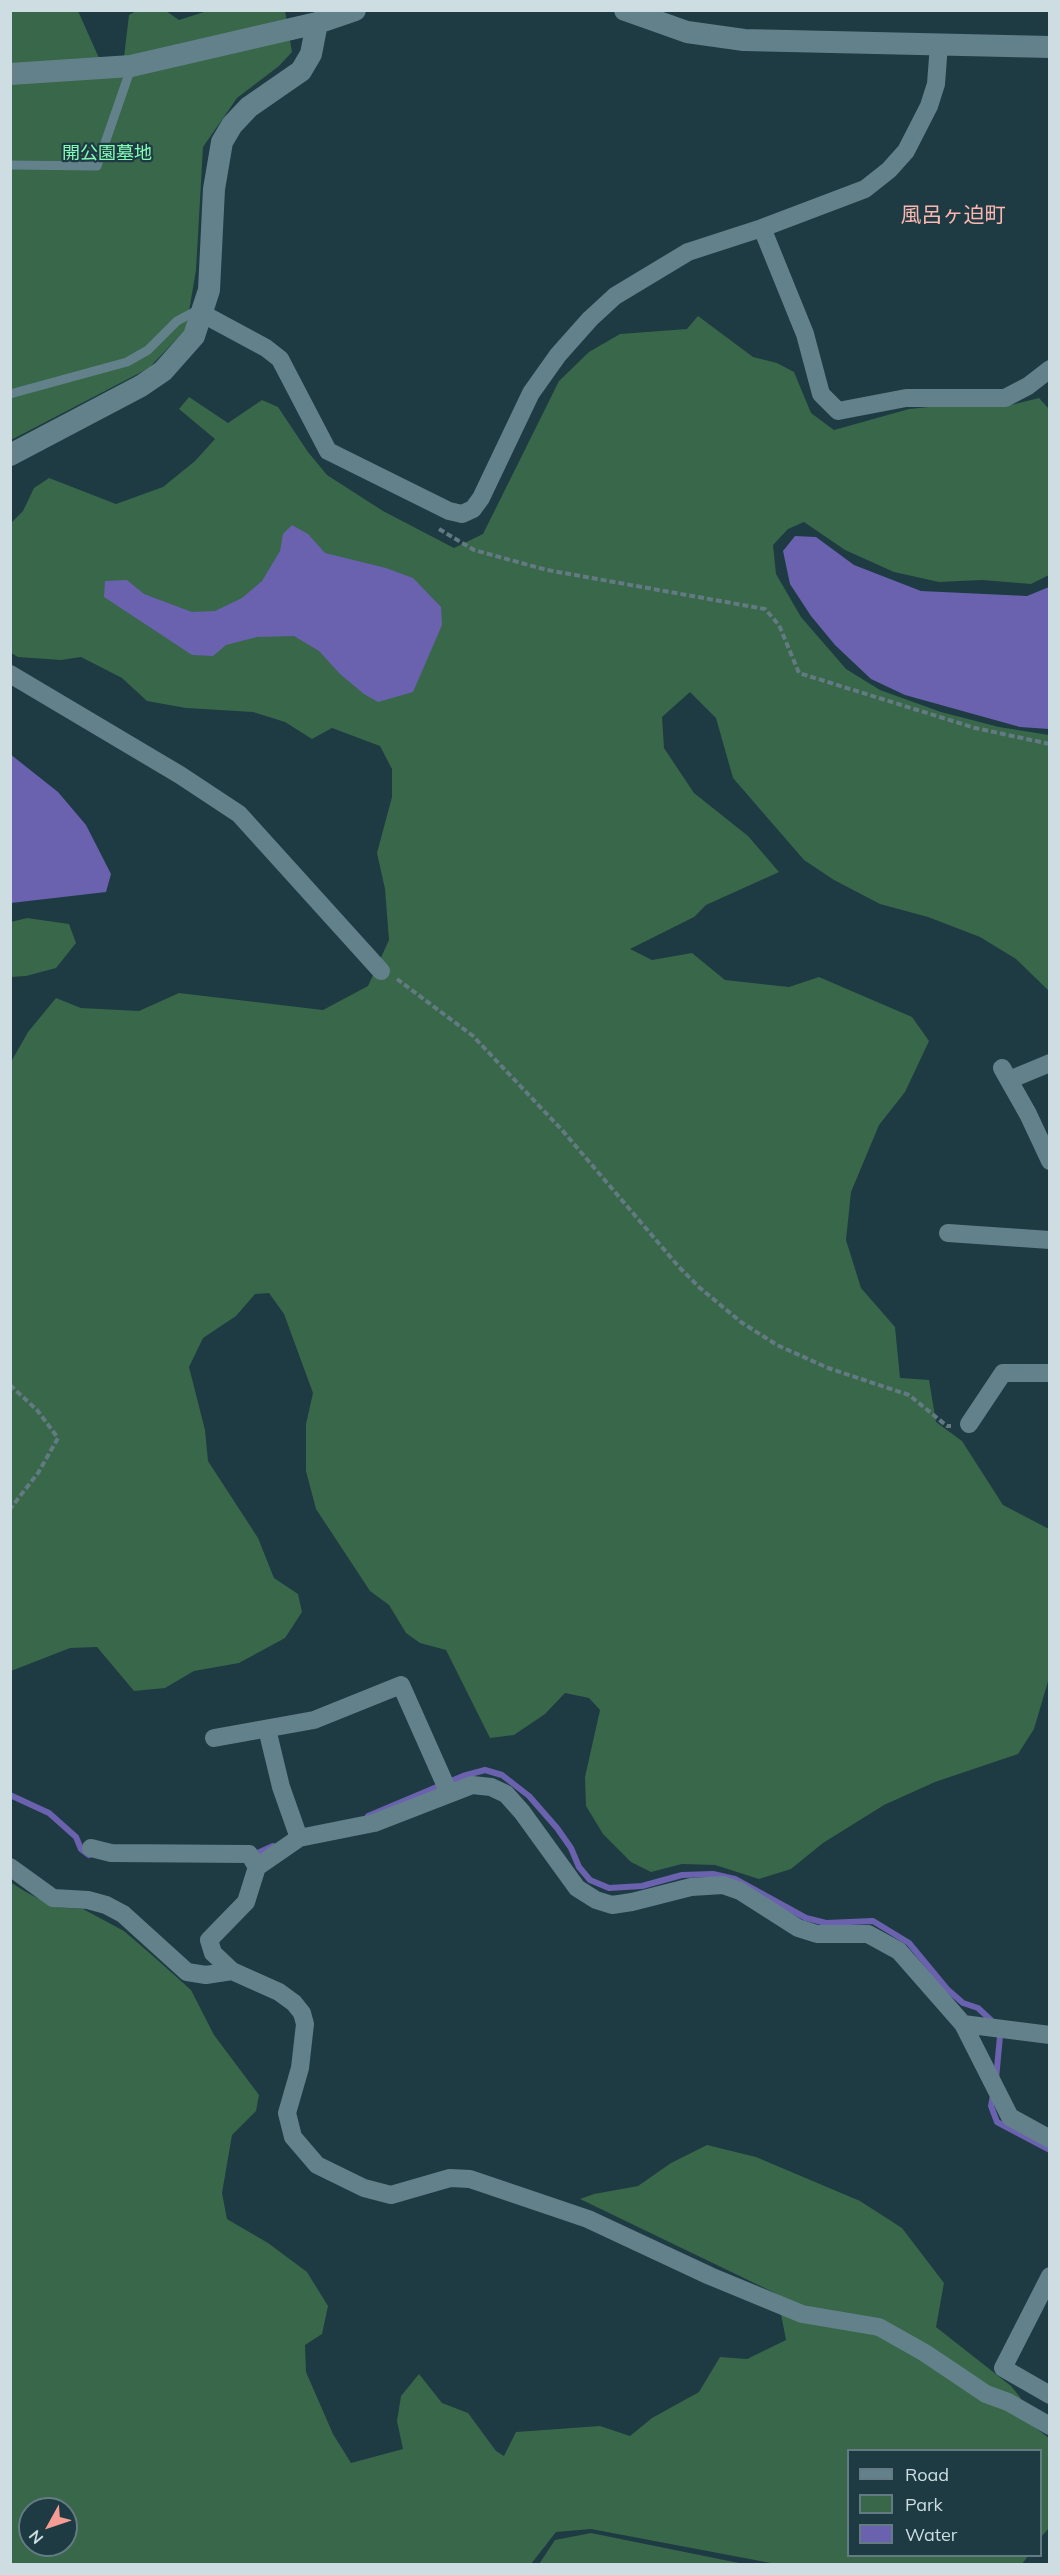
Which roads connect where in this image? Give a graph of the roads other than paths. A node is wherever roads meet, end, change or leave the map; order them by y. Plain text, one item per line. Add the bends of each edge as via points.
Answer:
1 (355, 10) edge
2 (625, 10) edge
3 (317, 22) junction
4 (939, 44) junction
5 (1050, 47) edge
6 (131, 66) junction
7 (10, 75) edge
8 (10, 165) edge
9 (762, 228) junction
10 (202, 314) junction
11 (1050, 369) edge
12 (10, 394) edge
13 (10, 455) edge
14 (10, 674) edge
15 (381, 971) road end
16 (1050, 1063) edge
17 (1050, 1161) edge
18 (948, 1233) dead end
19 (1050, 1240) edge
20 (1050, 1373) edge
21 (969, 1424) road end
22 (267, 1729) junction
23 (214, 1738) dead end
24 (449, 1793) junction
25 (299, 1838) junction
26 (91, 1848) dead end
27 (10, 1867) edge
28 (257, 1868) junction
29 (232, 1971) junction
30 (963, 2024) junction
31 (1050, 2035) edge
32 (1050, 2139) edge
33 (1050, 2276) edge
34 (1050, 2395) edge
35 (1050, 2426) edge

1 - 3 street
2 - 4 street via 687,32 744,40
3 - 6 street
3 - 10 street via 311,54 301,71 249,107 222,142 214,189 209,290
4 - 5 street
4 - 9 street via 936,84 929,106 906,151 889,170 865,189
6 - 7 street
6 - 8 lane via 97,166
9 - 10 street via 688,252 615,296 590,319 531,393 481,498 473,509 462,514 328,451 280,359
9 - 11 street via 805,334 821,394 838,411 906,398 1005,398
10 - 12 lane via 194,312 177,321 148,350 127,362
10 - 13 street via 194,336 163,371
14 - 15 street via 239,814
16 - 17 street via 1005,1074
18 - 19 street
20 - 21 street via 1003,1373
22 - 23 street
22 - 24 street via 314,1720 401,1685
22 - 25 street
24 - 25 street via 374,1823
24 - 30 street via 472,1785 506,1794 577,1888 596,1900 612,1905 691,1887 723,1885 740,1891 798,1928 817,1934 867,1934 900,1951
25 - 28 street
26 - 28 street via 111,1852 249,1854
27 - 29 street via 53,1898 88,1900 123,1914 187,1972 206,1975
28 - 29 street via 246,1902 209,1940 213,1953
29 - 35 street via 279,1992 302,2013 305,2024 300,2068 287,2113 293,2137 317,2165 364,2188 391,2195 450,2178 470,2179 588,2219 802,2314 879,2327 986,2394
30 - 31 street
30 - 32 street via 1010,2117
33 - 34 street via 1003,2368

